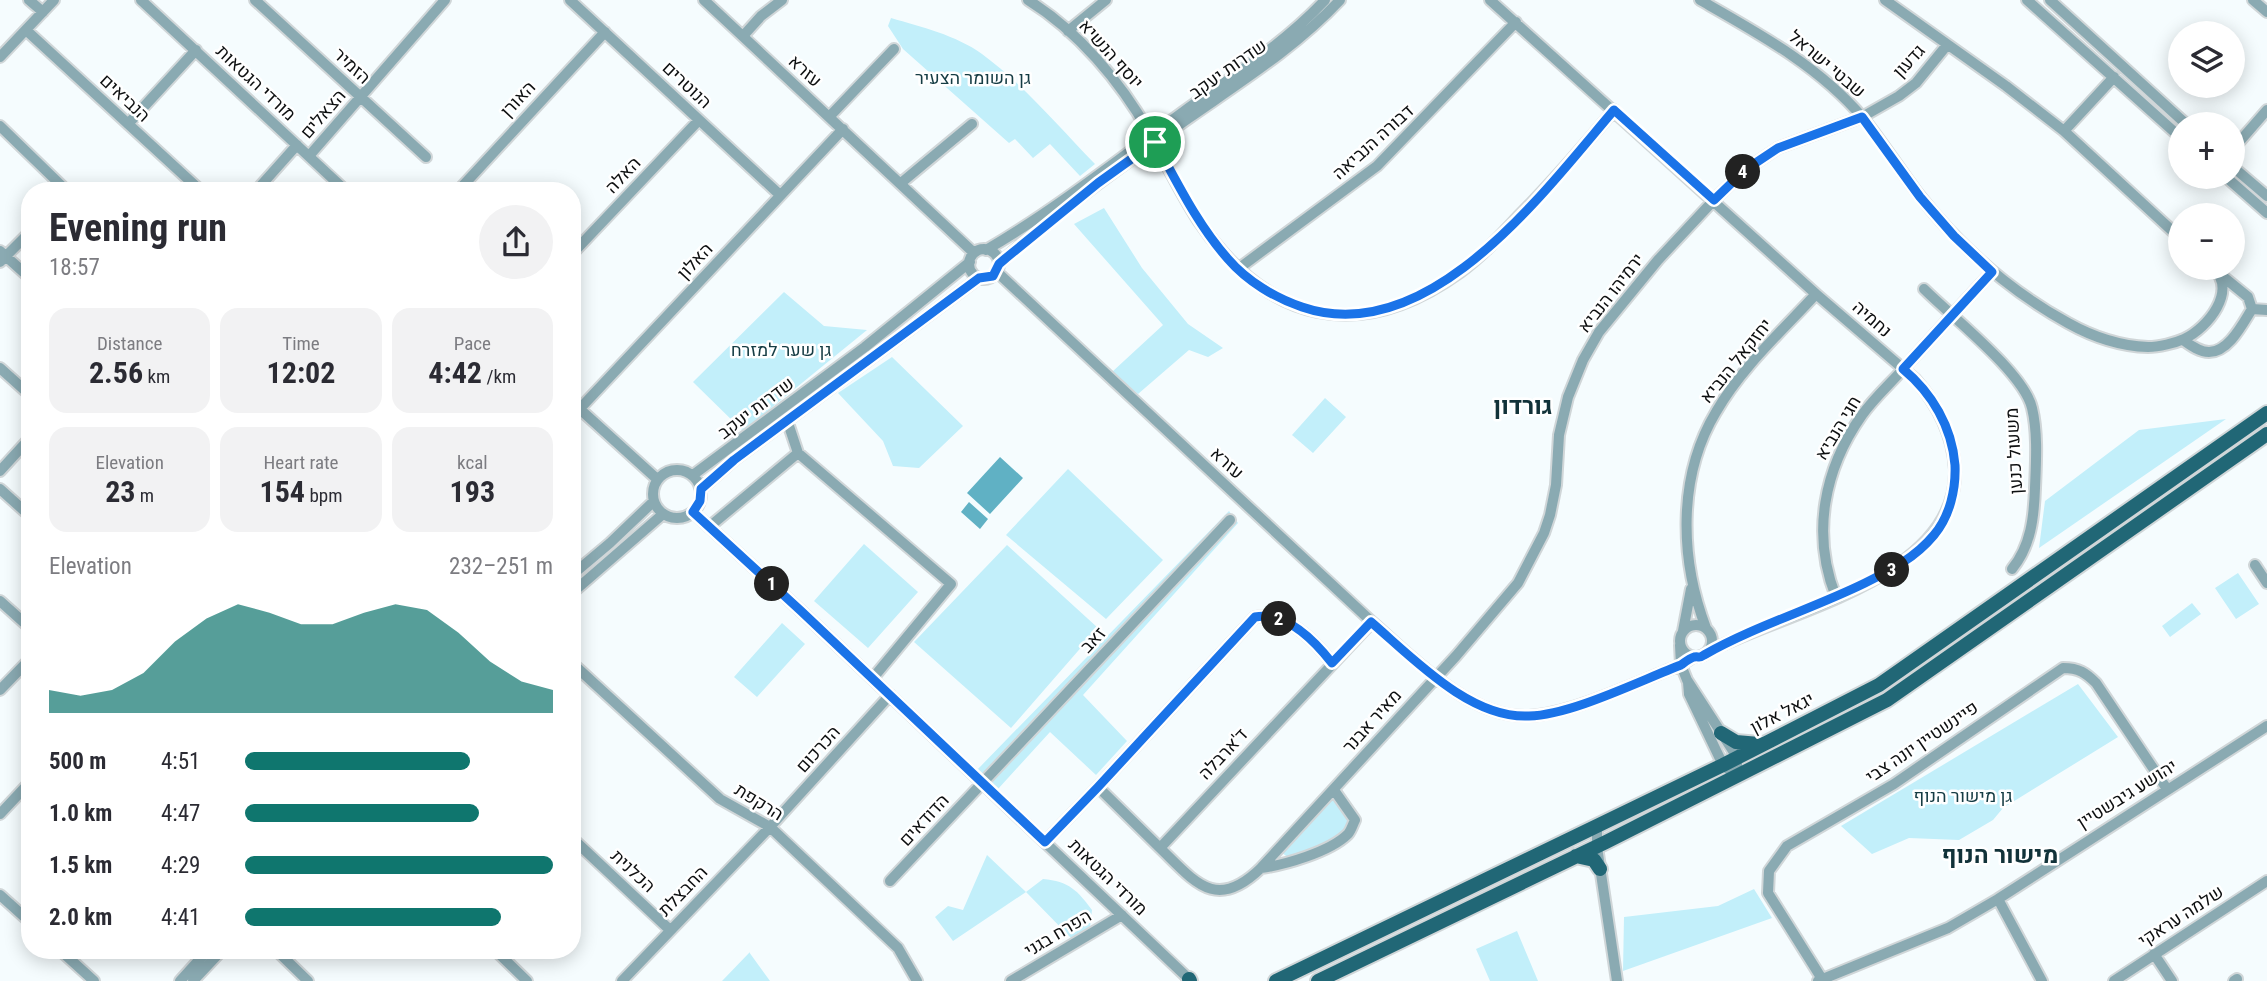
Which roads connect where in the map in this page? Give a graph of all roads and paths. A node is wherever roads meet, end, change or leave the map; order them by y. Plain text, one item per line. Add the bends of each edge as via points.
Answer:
1 (29, 0) edge
2 (54, 0) edge
3 (141, 0) edge
4 (255, 0) edge
5 (445, 0) edge
6 (570, 0) edge
7 (704, 0) edge
8 (782, 0) edge
9 (1028, 0) edge
10 (1105, 0) edge
11 (1325, 0) edge
12 (1340, 0) edge
13 (1490, 0) edge
14 (1700, 0) edge
15 (1885, 0) edge
16 (2027, 0) edge
17 (2050, 0) edge
18 (2253, 0) edge
19 (43, 12) junction
20 (2267, 12) edge
21 (1516, 22) junction
22 (26, 30) junction
23 (1068, 31) junction
24 (605, 32) junction
25 (743, 36) junction
26 (1947, 45) junction
27 (894, 49) dead end
28 (195, 50) junction
29 (0, 57) edge
30 (2114, 77) junction
31 (361, 97) junction
32 (1614, 110) junction
33 (2267, 110) edge
34 (2173, 112) edge
35 (829, 117) junction
36 (1862, 117) junction
37 (699, 120) junction
38 (128, 124) junction
39 (972, 124) dead end
40 (2168, 125) edge
41 (0, 126) edge
42 (842, 129) junction
43 (2064, 131) junction
44 (2245, 135) edge
45 (1153, 139) junction
46 (297, 145) junction
47 (309, 156) junction
48 (426, 157) dead end
49 (2245, 177) edge
50 (58, 182) edge
51 (191, 182) edge
52 (264, 182) edge
53 (336, 182) edge
54 (466, 182) edge
55 (901, 183) junction
56 (2240, 189) edge
57 (780, 195) junction
58 (2267, 196) edge
59 (1714, 200) junction
60 (2267, 213) edge
61 (2168, 227) edge
62 (21, 240) edge
63 (581, 245) edge
64 (986, 250) junction
65 (2, 256) edge
66 (972, 258) junction
67 (998, 268) junction
68 (1238, 269) junction
69 (21, 271) edge
70 (1992, 272) junction
71 (979, 278) junction
72 (2220, 280) edge
73 (2228, 280) edge
74 (1924, 289) dead end
75 (1816, 294) junction
76 (2252, 309) junction
77 (2267, 310) edge
78 (1951, 316) junction
79 (2183, 340) junction
80 (0, 368) edge
81 (1903, 369) junction
82 (21, 387) edge
83 (581, 403) edge
84 (2267, 413) edge
85 (581, 414) edge
86 (787, 420) junction
87 (2267, 434) edge
88 (21, 448) edge
89 (798, 453) junction
90 (0, 471) edge
91 (693, 475) junction
92 (657, 479) junction
93 (0, 489) edge
94 (701, 489) junction
95 (654, 501) junction
96 (21, 508) edge
97 (693, 512) junction
98 (663, 514) junction
99 (1230, 520) dead end
100 (709, 527) junction
101 (2255, 565) dead end
102 (581, 567) edge
103 (2012, 569) dead end
104 (1692, 583) junction
105 (2267, 583) edge
106 (581, 585) edge
107 (1836, 597) junction
108 (0, 601) edge
109 (21, 620) edge
110 (1371, 622) junction
111 (1706, 628) junction
112 (1683, 632) junction
113 (1680, 645) junction
114 (1710, 651) junction
115 (1693, 657) junction
116 (1332, 663) junction
117 (1681, 665) junction
118 (21, 668) edge
119 (581, 671) edge
120 (1436, 677) junction
121 (873, 678) junction
122 (1687, 680) junction
123 (0, 690) edge
124 (890, 695) junction
125 (2267, 726) edge
126 (1721, 733) junction
127 (1764, 744) junction
128 (1737, 757) junction
129 (1723, 765) junction
130 (1737, 776) junction
131 (983, 783) junction
132 (1098, 787) junction
133 (2168, 789) junction
134 (1334, 790) junction
135 (21, 792) edge
136 (0, 814) edge
137 (1597, 825) junction
138 (771, 827) junction
139 (1045, 842) junction
140 (1602, 845) junction
141 (581, 846) edge
142 (1160, 848) junction
143 (1576, 856) junction
144 (1261, 868) junction
145 (1602, 876) junction
146 (890, 881) dead end
147 (2267, 881) edge
148 (0, 895) edge
149 (1998, 899) junction
150 (21, 914) edge
151 (1122, 915) junction
152 (670, 930) junction
153 (2154, 954) junction
154 (70, 959) edge
155 (200, 959) edge
156 (214, 959) edge
157 (285, 959) edge
158 (504, 959) edge
159 (1190, 980) edge
160 (1820, 980) edge
161 (94, 981) edge
162 (180, 981) edge
163 (193, 981) edge
164 (308, 981) edge
165 (527, 981) edge
166 (622, 981) edge
167 (917, 981) edge
168 (1011, 981) edge
169 (1276, 981) edge
170 (1318, 981) edge
171 (1617, 981) edge
172 (2042, 981) edge
173 (2114, 981) edge
174 (2172, 981) edge

1 - 19 street
2 - 19 street
3 - 28 street, מורדי הגטאות
4 - 31 street, הזמיר
5 - 31 street, הצאלים
6 - 24 street, הנוטרים
7 - 25 street, עזרא
8 - 25 street
9 - 23 street, יוסף הנשיא
10 - 23 street
11 - 45 street, שדרות יעקב
12 - 45 street, שדרות יעקב via 1286,51
13 - 21 street, נחמיה
14 - 36 street, שבטי ישראל via 1781,46
15 - 26 street
16 - 30 street
17 - 34 street
18 - 20 street
19 - 22 street
21 - 32 street, נחמיה
21 - 68 street, דבורה הנביאה via 1377,166
22 - 29 street
22 - 38 street, הנביאים
23 - 45 street, יוסף הנשיא via 1119,85
24 - 37 street, הנוטרים
24 - 54 street, האורן
25 - 35 street, עזרא
26 - 36 street, גדעון via 1916,83
26 - 43 street
27 - 35 street
28 - 38 street
28 - 46 street, מורדי הגטאות
30 - 40 street
30 - 43 street
31 - 47 street, הצאלים
31 - 48 street, הזמיר
32 - 59 street, נחמיה
32 - 68 street, יוסף הנשיא via 1487,250 1404,304 1372,314 1314,312 1286,302
33 - 44 street
35 - 42 street, עזרא
36 - 59 street, גדעון via 1778,148 1745,170
36 - 70 street, שבטי ישראל via 1920,197
37 - 57 street, הנוטרים
37 - 63 street, האלה
38 - 51 street, הנביאים
39 - 55 street
41 - 50 street
42 - 55 street, עזרא
42 - 57 street, האלון
43 - 61 street
45 - 64 street, שדרות יעקב
45 - 67 street, שדרות יעקב
45 - 68 street, יוסף הנשיא via 1198,219
46 - 47 street, מורדי הגטאות
46 - 52 street
47 - 53 street, מורדי הגטאות
49 - 58 street
55 - 66 street, עזרא
56 - 60 street
57 - 83 street, האלון
59 - 75 street, נחמיה
59 - 120 street, ירמיהו הנביא via 1599,332 1568,397 1544,533 1507,598
62 - 65 street
64 - 66 street
64 - 67 street via 994,253
65 - 69 street
66 - 71 street via 972,271
66 - 91 street, שדרות יעקב via 865,347
67 - 71 street via 988,279
67 - 110 street, עזרא
70 - 78 street, חגי הנביא
70 - 79 street, שבטי ישראל via 2023,296 2089,334 2121,345 2151,347
71 - 86 street, שדרות יעקב
72 - 79 street, שבטי ישראל via 2223,290 2218,307
73 - 76 street, שבטי ישראל via 2248,297
74 - 78 street, משעול כנען
75 - 81 street, נחמיה
75 - 104 street, יחזקאל הנביא via 1727,395 1705,432 1686,512
76 - 77 street
76 - 79 street, שבטי ישראל via 2234,336 2214,351 2195,348
78 - 81 street, חגי הנביא
78 - 103 street, משעול כנען via 2011,374 2032,408 2035,509 2023,556
80 - 82 street
81 - 107 street, חגי הנביא via 1862,415 1830,476 1823,510 1824,549
81 - 107 street, נחמיה via 1928,394 1947,426 1955,473 1950,507 1933,536 1908,560
84 - 127 main road, יגאל אלון via 1879,685
85 - 92 street
86 - 89 street
86 - 94 street, שדרות יעקב
87 - 130 main road, יגאל אלון via 1887,701
88 - 90 street
89 - 100 street
89 - 121 street via 951,584
91 - 92 street via 678,469
91 - 94 street
92 - 95 street
93 - 96 street
94 - 97 street
95 - 98 street
95 - 102 street
97 - 98 street via 679,518
97 - 100 street, מורדי הגטאות
98 - 106 street
99 - 131 street, זאב
100 - 121 street, מורדי הגטאות
101 - 105 street
104 - 111 street, יחזקאל הנביא
104 - 112 street, יחזקאל הנביא
107 - 114 street, נחמיה
108 - 109 street
110 - 116 street, ד'ארבלה
110 - 120 street, עזרא
111 - 112 street via 1697,625
111 - 114 street via 1713,641
112 - 113 street
113 - 115 street
113 - 117 street
114 - 115 street
115 - 117 street
116 - 132 street via 1292,625 1276,617 1255,617
116 - 142 street, ד'ארבלה
117 - 120 street via 1564,710 1527,717 1484,707
117 - 122 street
118 - 123 street
119 - 138 street, הרקפת via 720,799
120 - 134 street, מאיר אבנר
121 - 124 street, מורדי הגטאות
122 - 126 street
122 - 129 street via 1689,694
124 - 131 street, מורדי הגטאות
124 - 138 street, הכרכום
125 - 133 street, יהושע גיבשטיין
126 - 127 main road via 1744,744
126 - 128 street
127 - 128 main road, יגאל אלון
128 - 129 main road, יגאל אלון
128 - 130 street
129 - 130 street
129 - 137 main road, יגאל אלון
130 - 140 main road, יגאל אלון
131 - 139 street, מורדי הגטאות
131 - 146 street, הדודאים
132 - 139 street
132 - 142 street
133 - 149 street, יהושע גיבשטיין
133 - 160 street, פיינשטיין יונה צבי via 2096,683 2086,673 2063,668 1894,784 1787,846 1769,871 1768,893
134 - 144 street, מאיר אבנר
134 - 144 street, מאיר אבנר via 1355,820 1349,834 1298,859
135 - 136 street
137 - 140 street
137 - 169 main road, יגאל אלון
138 - 152 street, החבצלת
138 - 167 street, הרקפת via 898,948
139 - 151 street, מורדי הגטאות
140 - 143 main road, יגאל אלון
140 - 145 street
141 - 152 street, הכלנית
142 - 144 street, מאיר אבנר via 1195,882 1216,890 1234,889
143 - 145 main road via 1594,860
143 - 170 main road, יגאל אלון
145 - 171 street
147 - 153 street, שלמה עראקי
148 - 150 street
149 - 160 street, יהושע גיבשטיין via 1948,928
149 - 172 street
151 - 159 street, מורדי הגטאות
151 - 168 street, הפרח בגני
152 - 166 street, החבצלת
153 - 173 street, שלמה עראקי
153 - 174 street
154 - 161 street
155 - 162 street
156 - 163 street
157 - 164 street
158 - 165 street

